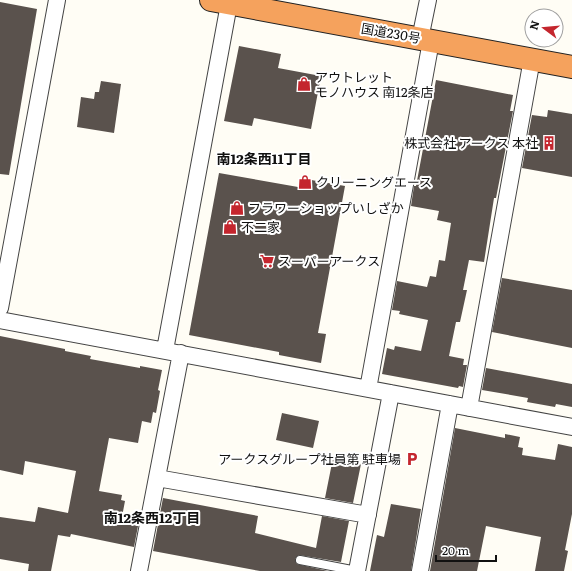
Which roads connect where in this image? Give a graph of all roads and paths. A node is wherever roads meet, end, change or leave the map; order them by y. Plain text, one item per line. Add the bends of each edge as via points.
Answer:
1 (57, 0) edge
2 (428, 0) edge
3 (220, 2) edge
4 (288, 7) edge
5 (426, 40) junction
6 (532, 59) junction
7 (572, 66) edge
8 (0, 308) edge
9 (0, 320) edge
10 (173, 352) junction
11 (368, 389) junction
12 (391, 393) junction
13 (450, 404) junction
14 (469, 408) junction
15 (572, 427) edge
16 (157, 478) junction
17 (368, 515) junction
18 (300, 560) dead end
19 (139, 571) edge
20 (357, 571) edge
21 (420, 571) edge

1 - 8 street
2 - 5 street
3 - 4 highway, 国道230号
3 - 10 street
4 - 5 highway, 国道230号
5 - 6 highway, 国道230号
5 - 11 street
6 - 7 highway, 国道230号
6 - 14 street
9 - 10 street
10 - 11 street
10 - 16 street
11 - 12 street
12 - 13 street
12 - 17 street
13 - 14 street
13 - 21 street
14 - 15 street
16 - 17 street
16 - 19 street
17 - 20 street
18 - 20 lane

